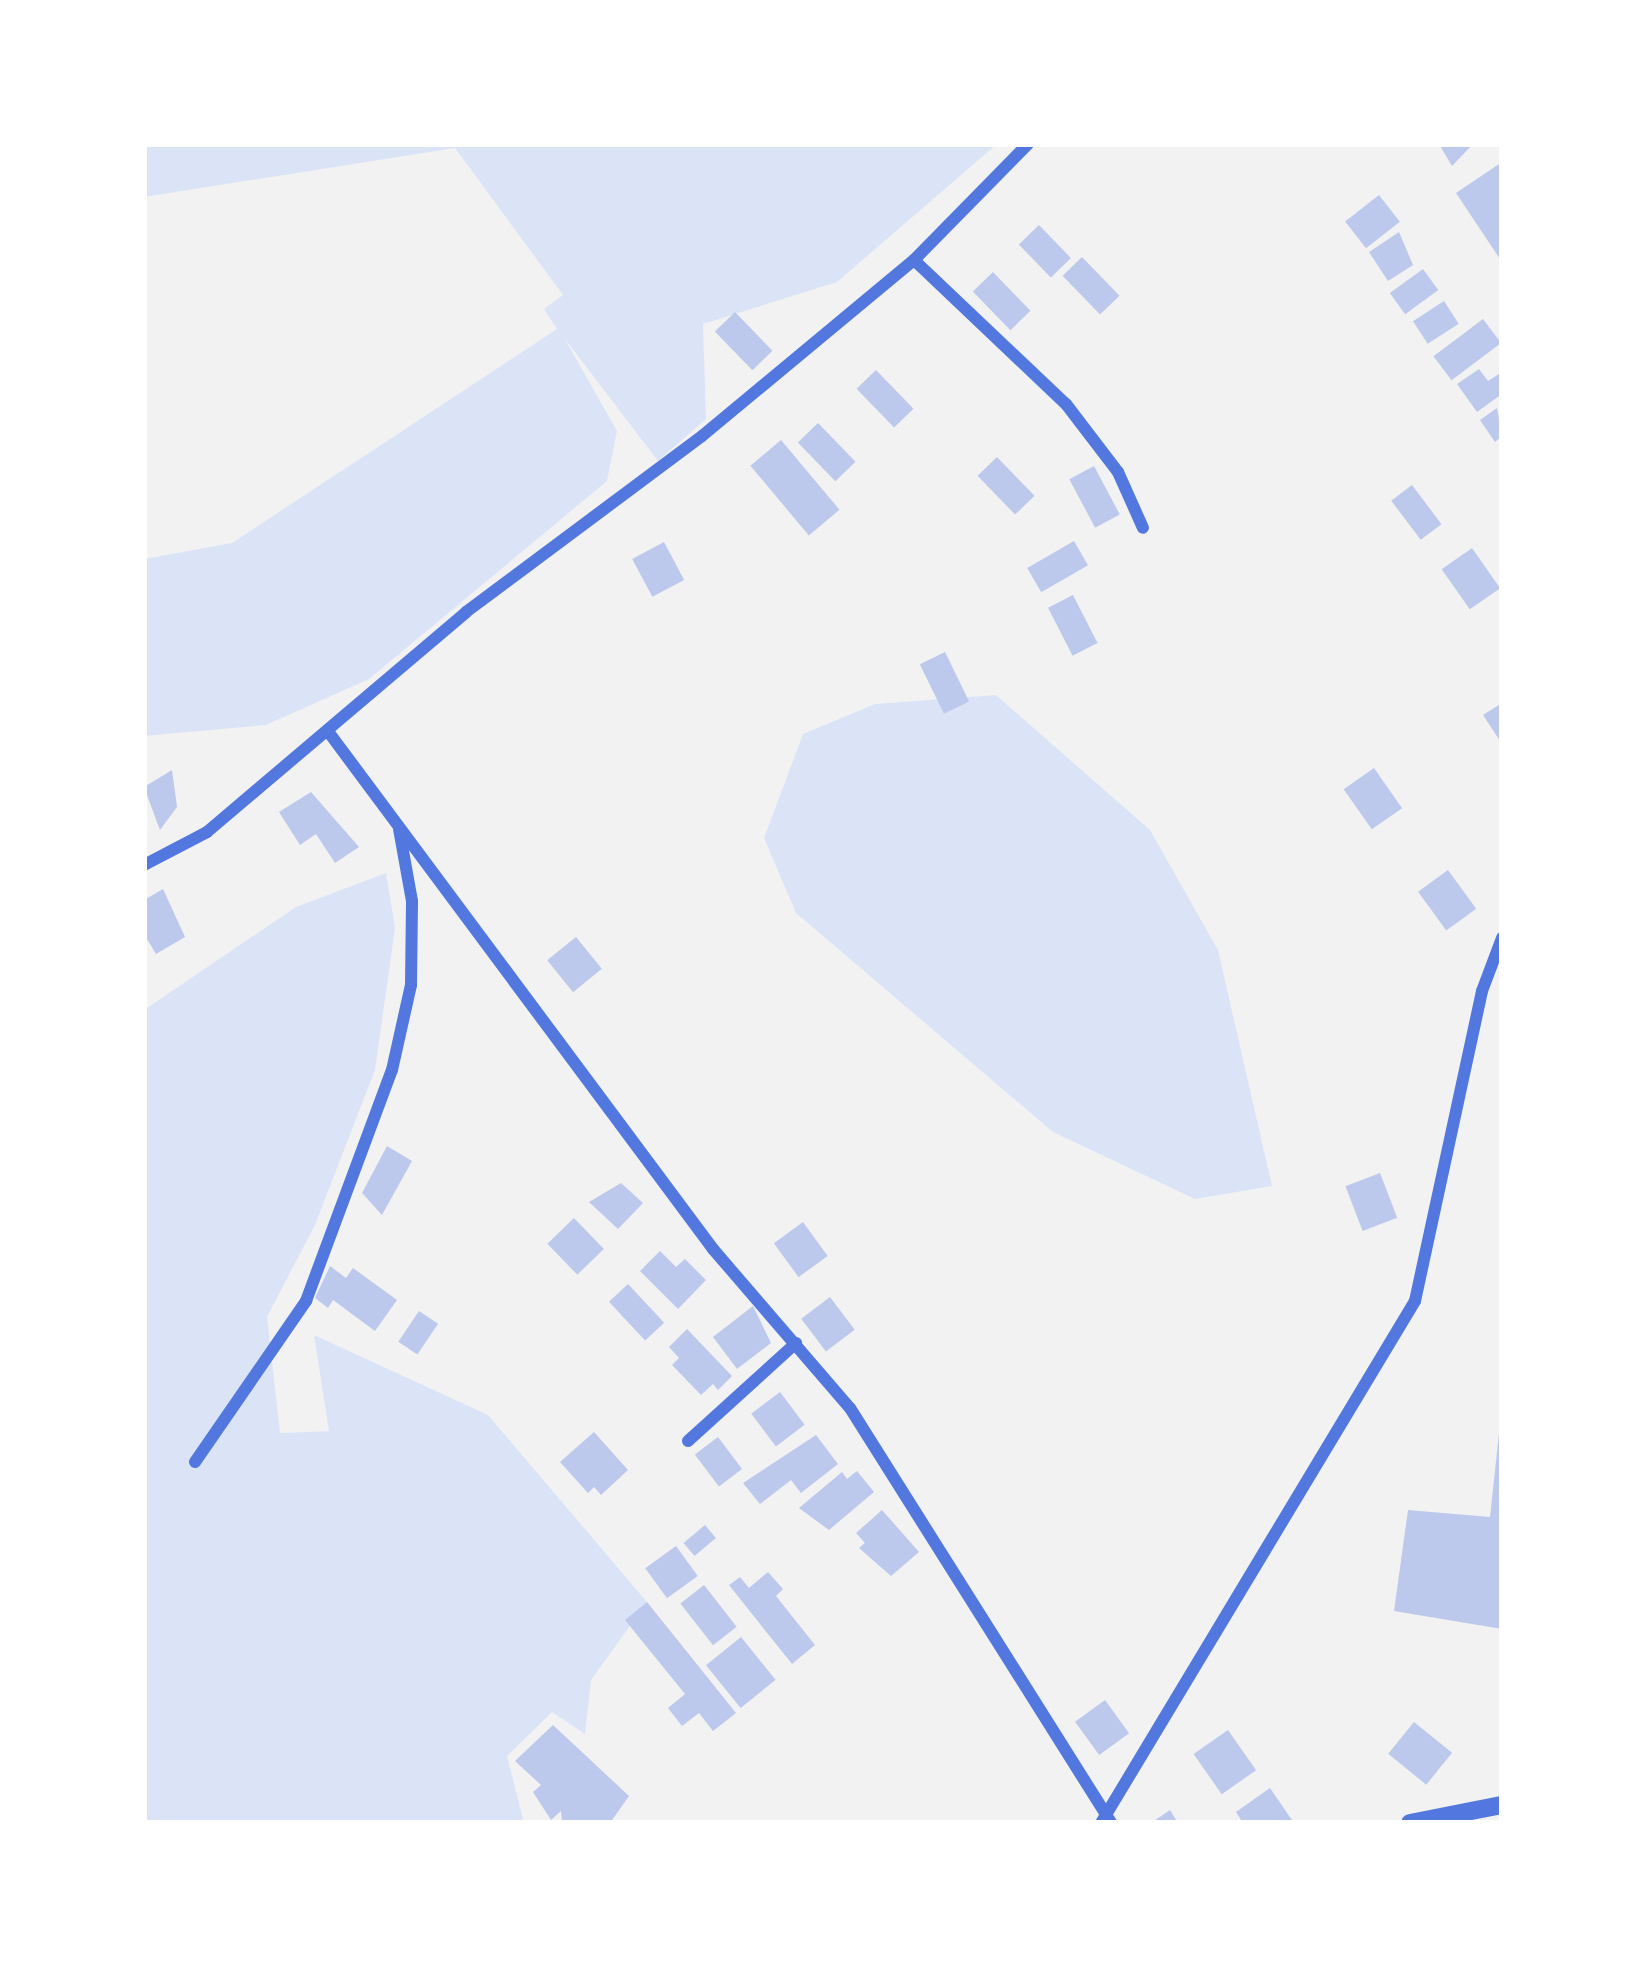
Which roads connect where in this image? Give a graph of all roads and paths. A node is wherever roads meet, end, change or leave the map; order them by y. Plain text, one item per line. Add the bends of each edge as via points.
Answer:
1 (1028, 144) edge
2 (914, 260) junction
3 (1143, 528) dead end
4 (330, 734) junction
5 (399, 828) junction
6 (144, 865) edge
7 (1502, 938) edge
8 (796, 1343) junction
9 (688, 1441) dead end
10 (195, 1462) dead end
11 (1502, 1805) edge
12 (1106, 1820) edge
13 (1411, 1823) edge

1 - 2 street
2 - 3 street via 1066,404 1118,472
2 - 4 street via 702,436 466,612
4 - 5 street
4 - 6 street via 207,832
5 - 8 street via 649,1166
5 - 10 street via 412,901 411,985 392,1070 306,1301
7 - 12 street via 1482,991 1415,1301
8 - 9 street
8 - 12 street via 850,1408 942,1547
11 - 13 street

